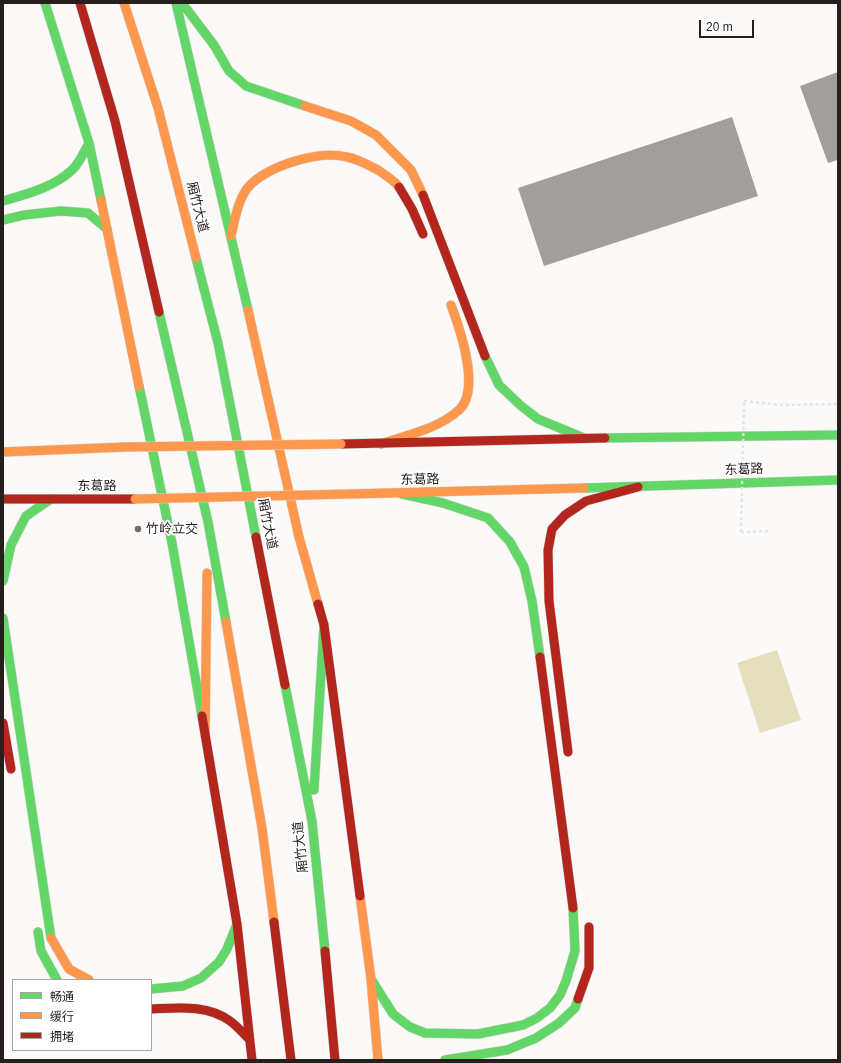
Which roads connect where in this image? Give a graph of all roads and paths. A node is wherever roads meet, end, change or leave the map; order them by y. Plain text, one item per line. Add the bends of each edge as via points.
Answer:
1 (45, 3) edge
2 (80, 3) edge
3 (124, 3) edge
4 (176, 3) edge
5 (182, 3) edge
6 (89, 144) junction
7 (3, 201) edge
8 (3, 220) edge
9 (107, 229) junction
10 (231, 236) junction
11 (425, 239) dead end
12 (448, 296) dead end
13 (838, 404) edge
14 (838, 435) edge
15 (584, 438) junction
16 (9, 444) dead end
17 (380, 444) junction
18 (22, 451) junction
19 (3, 452) edge
20 (838, 480) edge
21 (638, 488) junction
22 (402, 494) junction
23 (3, 498) edge
24 (51, 498) junction
25 (208, 522) junction
26 (770, 531) dead end
27 (3, 581) edge
28 (3, 618) edge
29 (324, 625) junction
30 (3, 723) edge
31 (205, 736) junction
32 (569, 758) dead end
33 (12, 778) dead end
34 (312, 821) junction
35 (36, 920) dead end
36 (589, 921) dead end
37 (237, 924) junction
38 (56, 979) edge
39 (87, 979) edge
40 (371, 979) junction
41 (152, 989) edge
42 (152, 1009) edge
43 (250, 1040) junction
44 (252, 1060) edge
45 (291, 1060) edge
46 (335, 1060) edge
47 (378, 1060) edge
48 (445, 1060) edge

1 - 6 main road
2 - 25 main road via 115,121
3 - 34 main road, 厢竹大道 via 158,108 218,343
4 - 10 main road
5 - 15 main road via 214,45 229,71 246,86 351,121 376,135 411,170 499,385 538,420
6 - 7 main road via 72,169 63,176 34,192
6 - 9 main road
8 - 9 main road via 54,212 88,213
9 - 31 main road via 172,543
10 - 11 main road via 237,209 249,186 268,172 294,160 318,156 346,156 365,163 397,184 414,211
10 - 29 main road via 299,537
12 - 17 main road via 464,346 469,378 468,393 463,404 460,410 440,423
13 - 26 path, bridge via 781,405 744,401 741,532
14 - 15 main road
15 - 17 main road
16 - 18 main road
17 - 18 main road, bridge
18 - 19 main road
20 - 21 main road, 东葛路
21 - 22 main road, 东葛路
21 - 32 main road via 586,501 564,515 552,528 548,550 550,601
22 - 24 main road, 东葛路, bridge
22 - 40 main road via 443,503 488,518 510,542 524,567 532,601 573,901 575,951 560,995 550,1008 523,1025 478,1034 432,1034 410,1027 393,1014
23 - 24 main road, 东葛路
24 - 27 main road via 26,516 11,545
25 - 31 main road
25 - 45 main road via 262,828
28 - 39 main road via 50,936 69,969
29 - 34 main road
29 - 40 main road
30 - 33 main road
31 - 37 main road
34 - 46 main road, 厢竹大道
35 - 38 main road via 41,951
36 - 48 main road via 589,968 575,1008 559,1023 536,1038 508,1050
37 - 41 main road via 228,949 219,962 201,978 184,986
37 - 43 main road
40 - 47 main road
42 - 43 main road via 192,1007 208,1010 225,1017
43 - 44 main road

